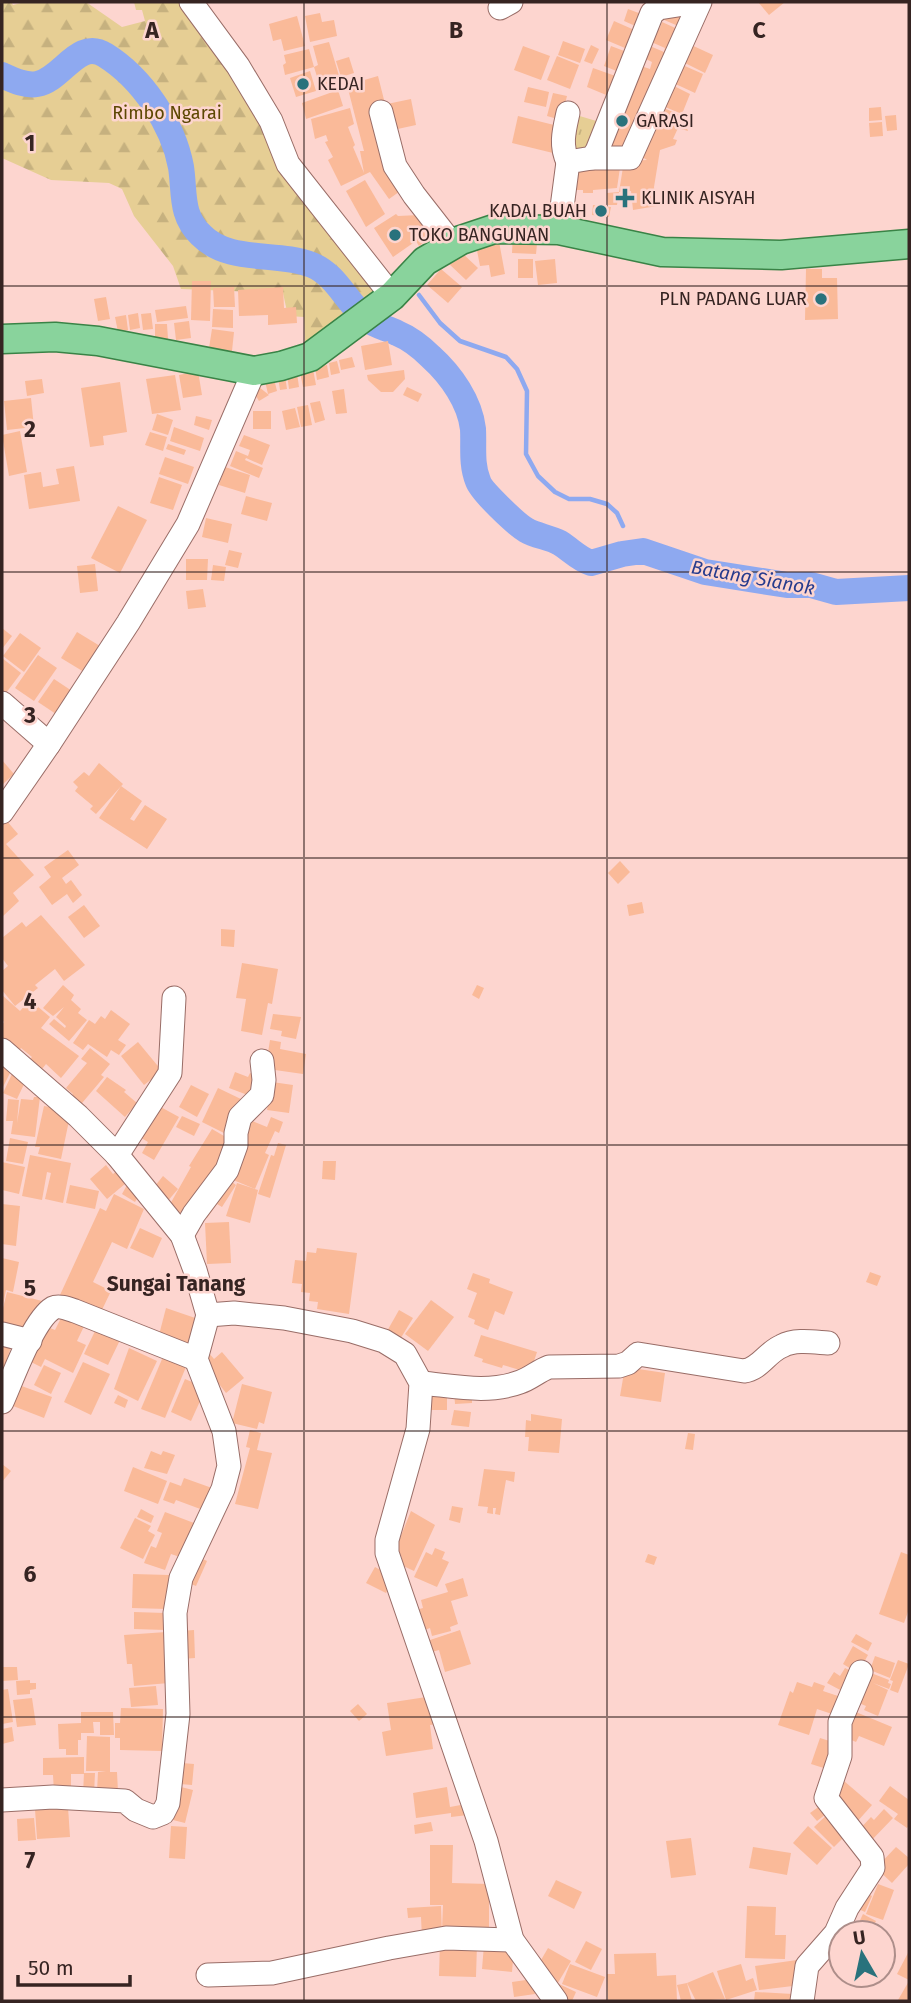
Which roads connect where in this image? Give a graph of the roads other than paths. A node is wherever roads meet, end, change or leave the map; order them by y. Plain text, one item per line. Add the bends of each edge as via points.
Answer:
1 (191, 2) edge
2 (698, 2) edge
3 (658, 5) edge
4 (381, 112) dead end
5 (568, 113) dead end
6 (592, 158) junction
7 (568, 162) junction
8 (559, 230) junction
9 (909, 244) edge
10 (453, 245) junction
11 (392, 296) junction
12 (2, 340) edge
13 (254, 371) junction
14 (2, 704) edge
15 (50, 744) junction
16 (2, 811) edge
17 (174, 998) dead end
18 (2, 1049) edge
19 (262, 1061) dead end
20 (117, 1155) junction
21 (182, 1235) junction
22 (208, 1315) junction
23 (2, 1334) edge
24 (30, 1341) junction
25 (828, 1342) dead end
26 (196, 1359) junction
27 (421, 1383) junction
28 (2, 1402) edge
29 (861, 1672) dead end
30 (2, 1800) edge
31 (512, 1940) junction
32 (208, 1975) dead end
33 (556, 2001) edge
34 (802, 2001) edge

1 - 11 street via 239,66 271,121 288,164
2 - 3 street
2 - 6 street via 630,158
3 - 6 street
4 - 10 street via 395,166
5 - 7 street via 562,140
6 - 7 street
7 - 8 street
8 - 9 main road via 662,252 781,256
8 - 10 main road via 494,229
10 - 11 main road via 425,261
11 - 13 main road via 310,357
12 - 13 main road via 55,337 98,341
13 - 15 street via 188,524
14 - 15 street
15 - 16 street
17 - 20 street via 170,1073
18 - 20 street
19 - 21 street via 262,1095 240,1117 228,1170
20 - 21 street
21 - 22 street
22 - 26 street
22 - 27 street via 284,1318 384,1341 405,1354
23 - 24 street
24 - 26 street via 53,1308 61,1307
24 - 28 street
25 - 27 street via 789,1343 770,1352 759,1366 744,1371 638,1354 623,1365 549,1367 521,1382 498,1387
26 - 30 street via 224,1431 229,1466 223,1489 181,1577 175,1612 178,1714 169,1803 163,1813 153,1817 125,1801
27 - 31 street via 418,1429 387,1553 486,1841
29 - 34 street via 840,1722 840,1756 826,1798 872,1857 873,1868 832,1939 807,1966
31 - 32 street via 446,1938 261,1973
31 - 33 street

